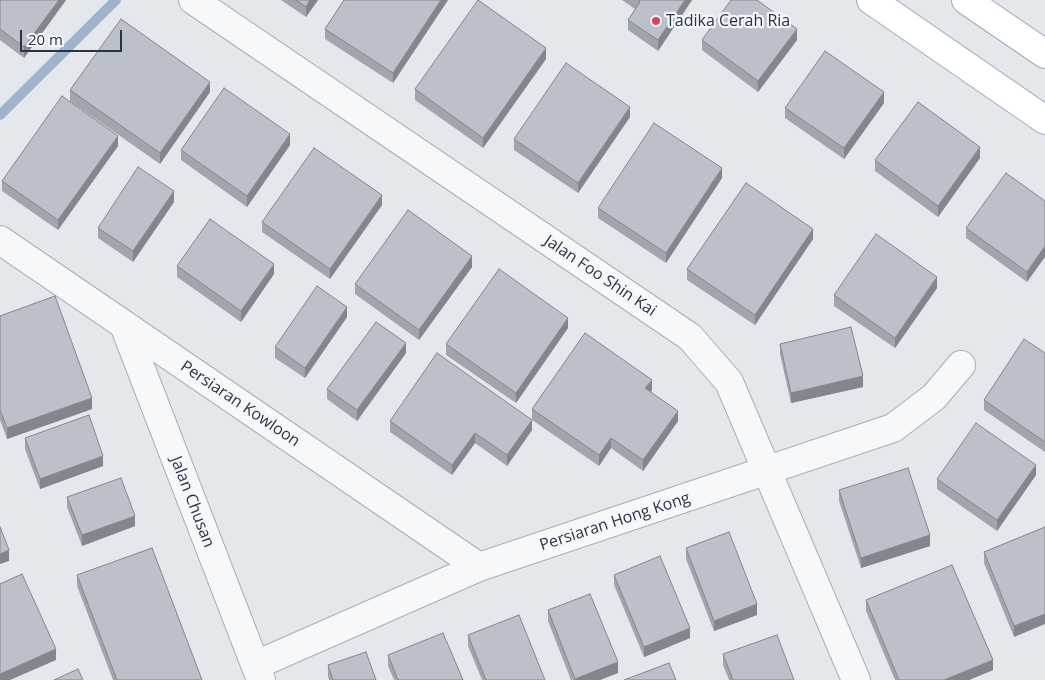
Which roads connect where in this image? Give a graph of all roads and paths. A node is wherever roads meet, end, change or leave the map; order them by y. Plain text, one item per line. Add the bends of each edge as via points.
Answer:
1 (193, 0) edge
2 (871, 0) edge
3 (966, 0) edge
4 (1045, 54) edge
5 (1045, 120) edge
6 (0, 240) edge
7 (124, 325) junction
8 (961, 365) dead end
9 (767, 472) junction
10 (479, 567) junction
11 (258, 673) edge
12 (856, 680) edge

1 - 9 street, Jalan Foo Shin Kai via 690,337 729,382
2 - 5 main road
3 - 4 main road
6 - 7 street, Persiaran Kowloon
7 - 10 street, Persiaran Kowloon
7 - 11 street, Jalan Chusan
8 - 9 street, Persiaran Hong Kong via 934,397 893,428
9 - 10 street, Persiaran Hong Kong
9 - 12 street, Jalan Foo Shin Kai
10 - 11 street, Persiaran Hong Kong

